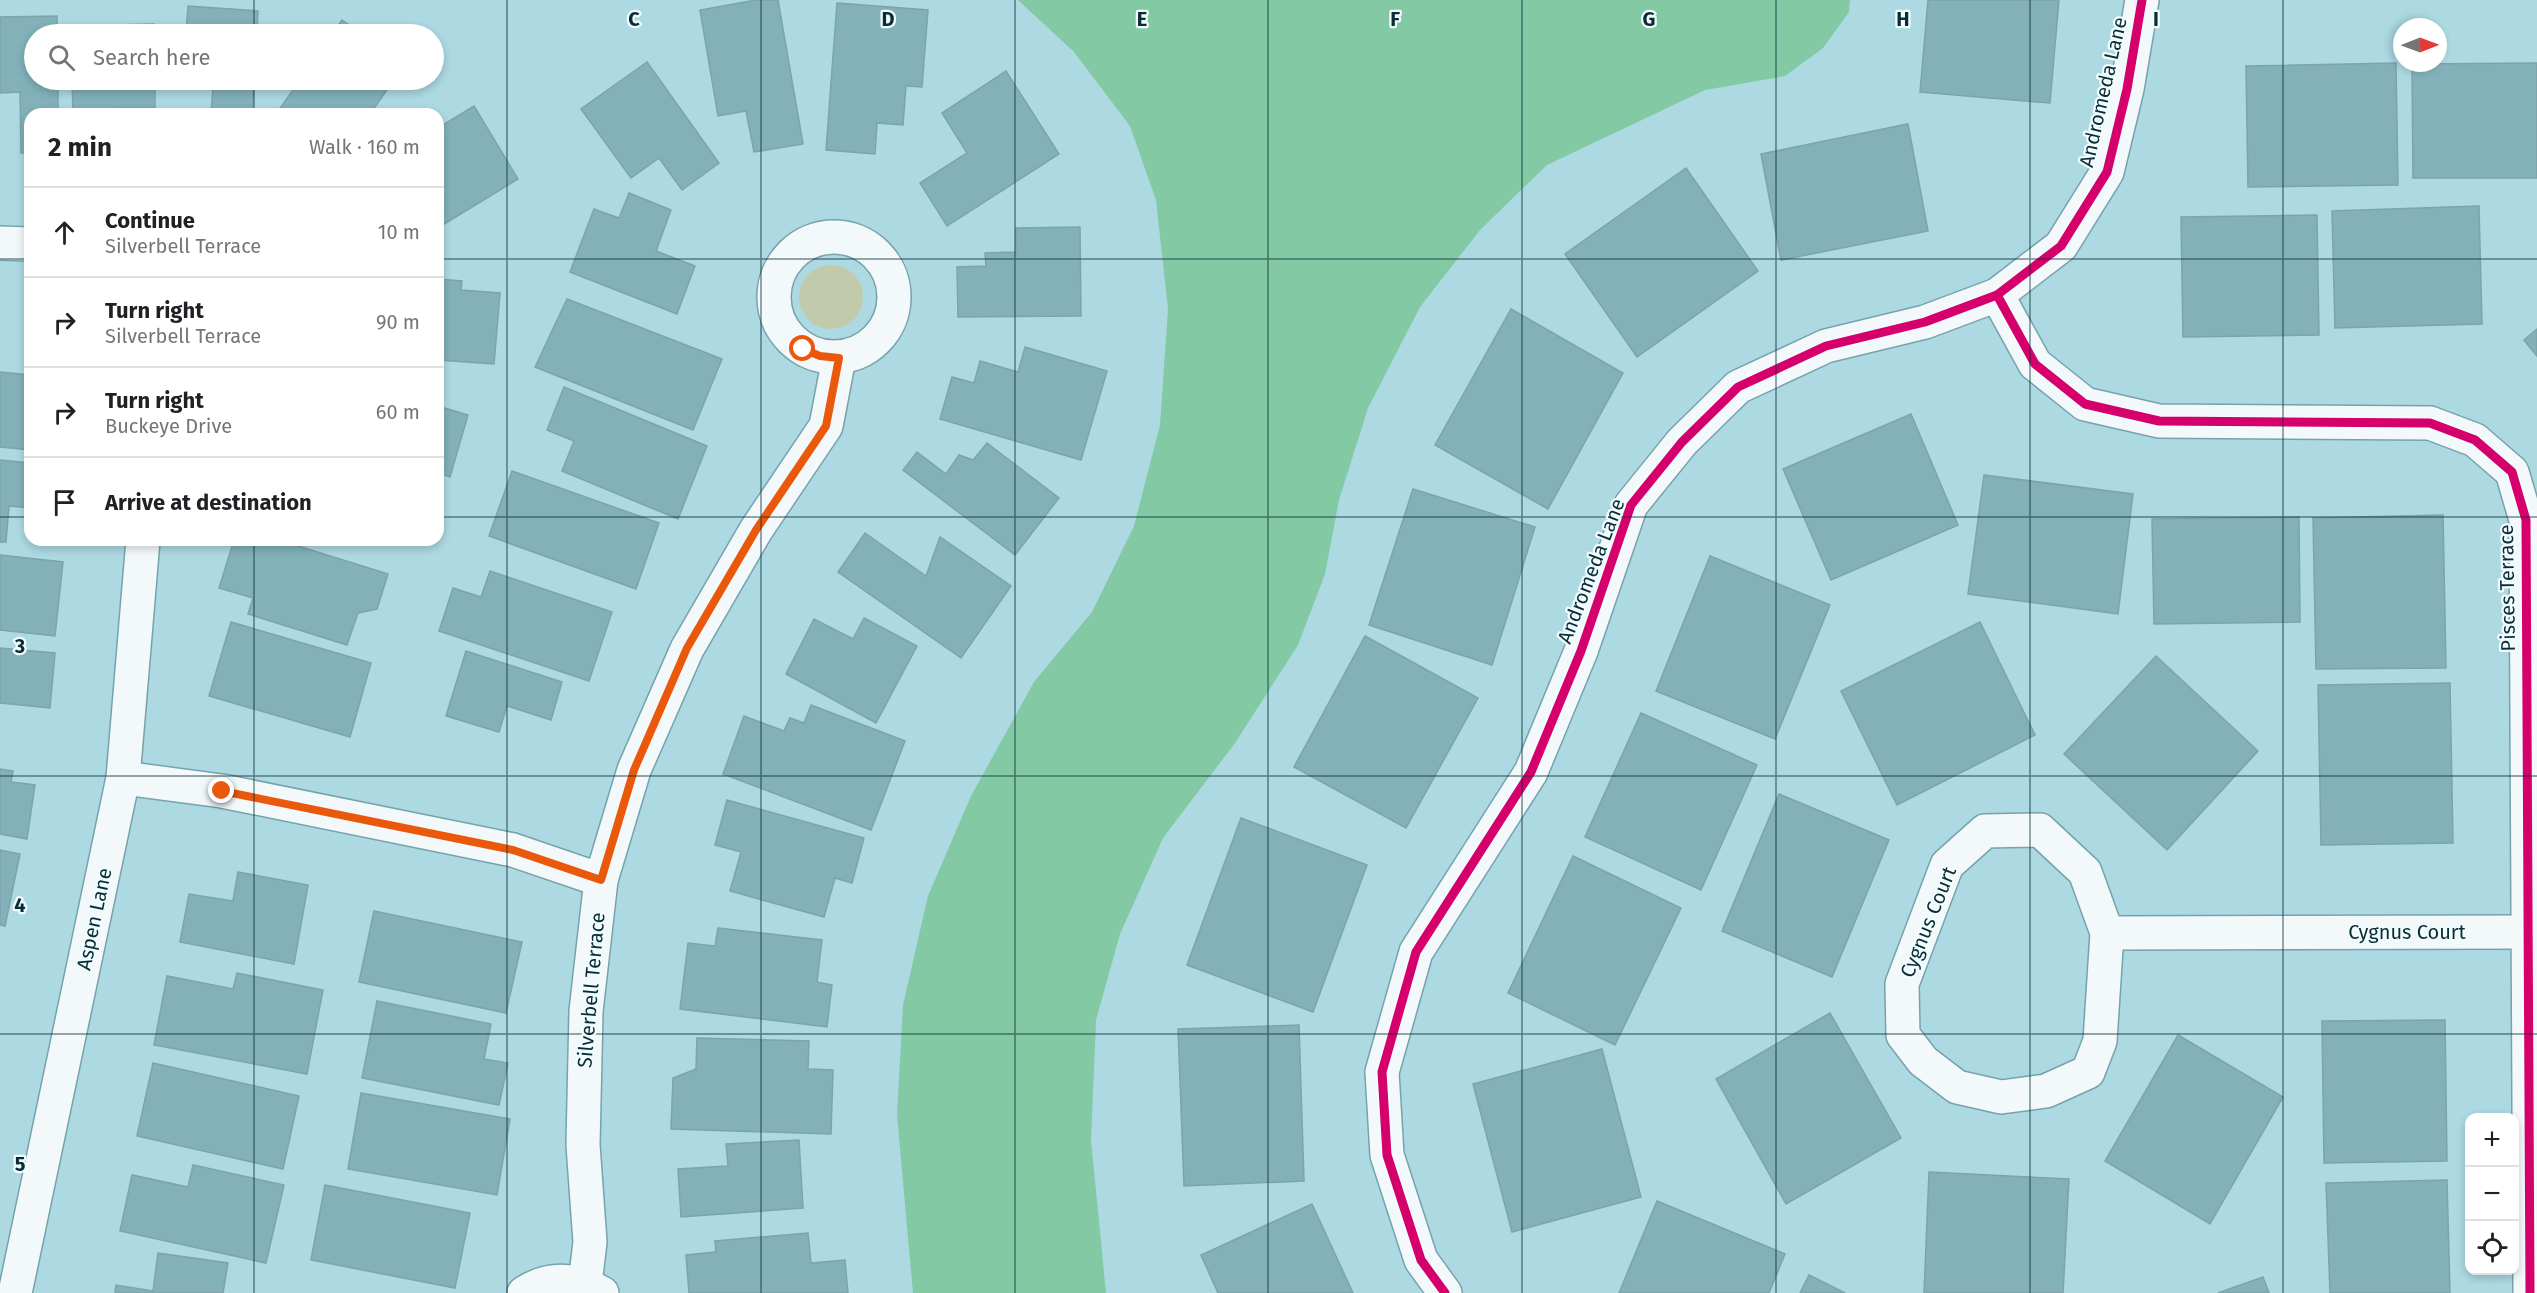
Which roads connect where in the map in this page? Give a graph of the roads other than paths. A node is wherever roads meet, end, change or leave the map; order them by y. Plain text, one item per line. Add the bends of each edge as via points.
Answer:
1 (2142, 0) edge
2 (0, 243) edge
3 (24, 244) edge
4 (1997, 295) junction
5 (839, 358) dead end
6 (142, 546) edge
7 (123, 778) junction
8 (601, 880) junction
9 (2528, 932) junction
10 (2107, 933) junction
11 (593, 1288) edge
12 (15, 1293) edge
13 (524, 1293) edge
14 (1445, 1293) edge
15 (2530, 1293) edge

1 - 4 street, Andromeda Lane via 2127,89 2107,172 2061,246
2 - 3 street
4 - 9 street, Pisces Terrace via 2036,364 2085,404 2159,421 2430,423 2475,440 2512,472 2526,520
4 - 14 street, Andromeda Lane via 1925,322 1826,346 1738,387 1682,442 1631,505 1581,651 1531,772 1416,952 1382,1072 1387,1155 1421,1260
5 - 8 street, Silverbell Terrace via 826,426 756,530 687,648 634,770
6 - 7 street, Aspen Lane
7 - 8 street via 222,791 513,850
7 - 12 street, Aspen Lane
8 - 11 street, Silverbell Terrace via 586,1011 583,1145
9 - 10 street, Cygnus Court
9 - 15 street, Pisces Terrace
10 - 10 street, Cygnus Court via 2085,872 2040,830 1985,831 1947,866 1902,984 1903,1035 1923,1061 1957,1087 2001,1097 2046,1091 2088,1072 2100,1041
11 - 13 street, Silverbell Terrace via 565,1280 544,1283

